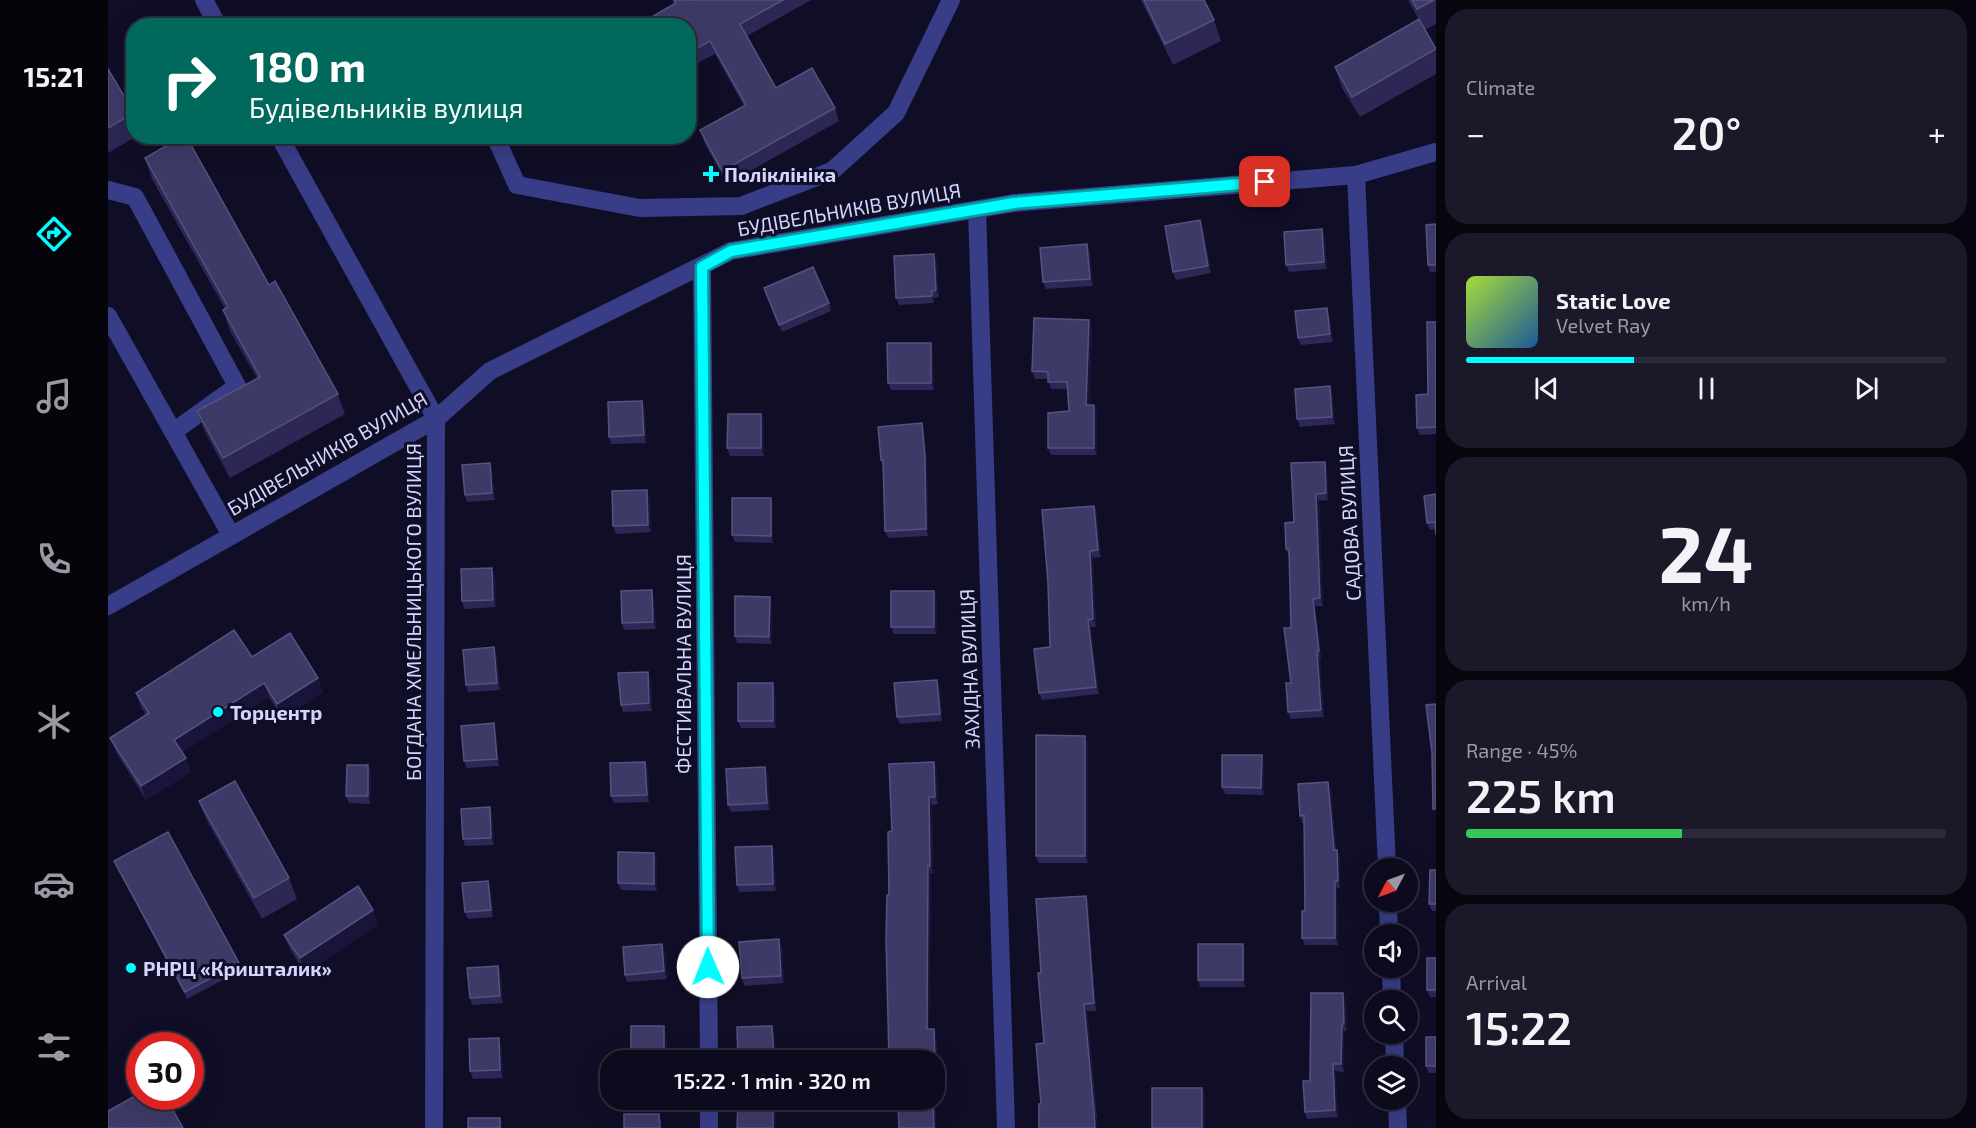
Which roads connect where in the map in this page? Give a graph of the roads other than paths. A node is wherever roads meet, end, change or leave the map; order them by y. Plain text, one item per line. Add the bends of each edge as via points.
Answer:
1 (204, 0) edge
2 (951, 0) edge
3 (214, 18) edge
4 (283, 144) edge
5 (499, 144) edge
6 (1436, 152) edge
7 (1356, 175) junction
8 (108, 190) edge
9 (977, 210) junction
10 (702, 267) junction
11 (108, 316) edge
12 (436, 419) junction
13 (173, 432) junction
14 (231, 535) junction
15 (108, 606) edge
16 (1386, 858) edge
17 (709, 1050) edge
18 (709, 1110) edge
19 (1397, 1110) edge
20 (434, 1128) edge
21 (709, 1128) edge
22 (1006, 1128) edge
23 (1398, 1128) edge

1 - 3 street
2 - 5 street via 896,113 832,171 741,206 639,208 517,185
4 - 12 street, БОГДАНА ХМЕЛЬНИЦЬКОГО ВУЛИЦЯ
6 - 7 street, БУДІВЕЛЬНИКІВ ВУЛИЦЯ
7 - 9 street, БУДІВЕЛЬНИКІВ ВУЛИЦЯ via 1014,203
7 - 16 street, САДОВА ВУЛИЦЯ
8 - 13 street via 135,197 237,386
9 - 10 street, БУДІВЕЛЬНИКІВ ВУЛИЦЯ via 731,251
9 - 22 street, ЗАХІДНА ВУЛИЦЯ
10 - 12 street, БУДІВЕЛЬНИКІВ ВУЛИЦЯ via 490,371
10 - 17 street, ФЕСТИВАЛЬНА ВУЛИЦЯ
11 - 13 street
12 - 14 street, БУДІВЕЛЬНИКІВ ВУЛИЦЯ
12 - 20 street, БОГДАНА ХМЕЛЬНИЦЬКОГО ВУЛИЦЯ
13 - 14 street
14 - 15 street, БУДІВЕЛЬНИКІВ ВУЛИЦЯ
18 - 21 street
19 - 23 street

